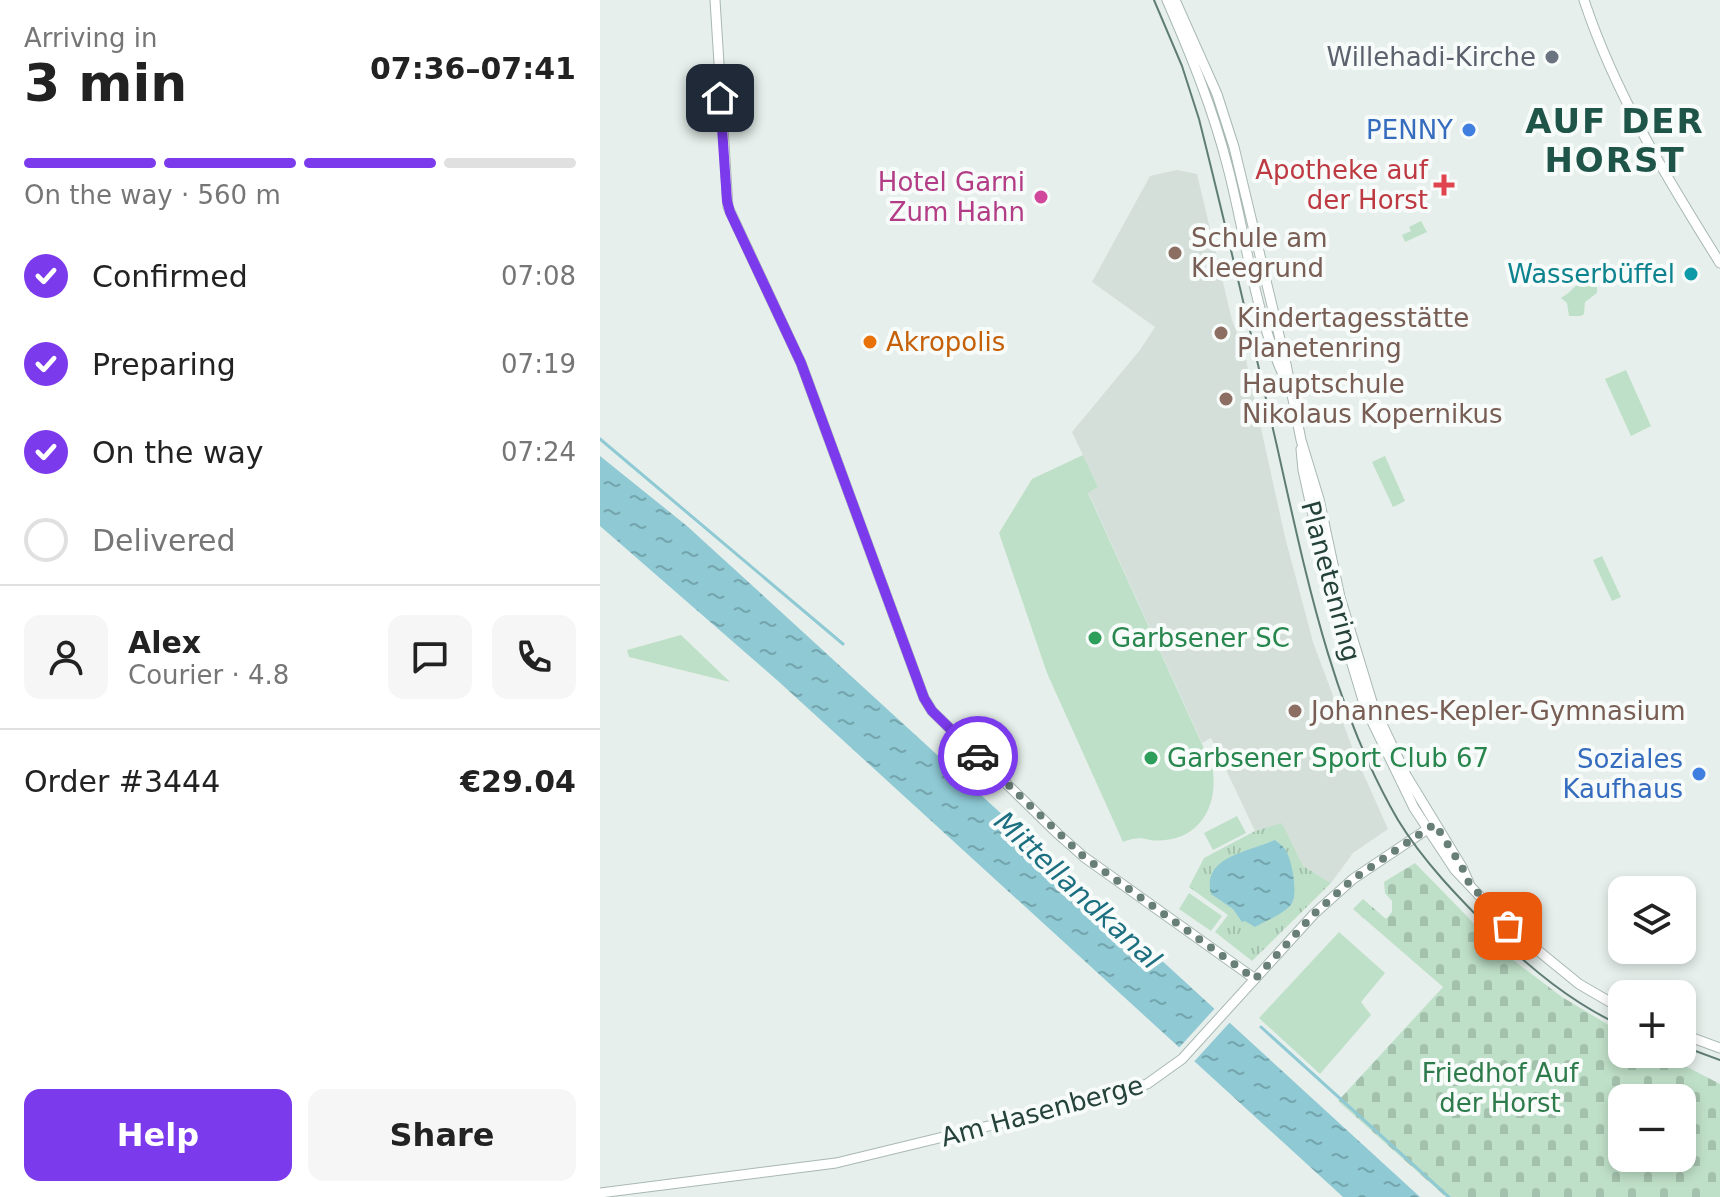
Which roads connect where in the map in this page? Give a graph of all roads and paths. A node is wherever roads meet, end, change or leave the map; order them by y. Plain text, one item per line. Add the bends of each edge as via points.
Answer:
1 (715, 0) edge
2 (1167, 0) edge
3 (1175, 0) edge
4 (1584, 0) edge
5 (1720, 263) edge
6 (1291, 391) junction
7 (1430, 826) junction
8 (1255, 979) junction
9 (1608, 1001) edge
10 (1696, 1039) edge
11 (1720, 1048) edge
12 (600, 1193) edge

1 - 8 street via 728,207 801,363 924,698 1058,834
2 - 6 street, Planetenring via 1208,100 1268,338
3 - 6 street, Planetenring via 1225,117
4 - 5 street via 1631,111
6 - 7 street, Planetenring via 1340,597 1373,705
7 - 8 street, Am Hasenberge via 1353,879
7 - 9 street, Planetenring via 1469,883 1508,926 1546,960
8 - 12 street, Am Hasenberge via 1182,1059 1128,1091 836,1163
10 - 11 street

